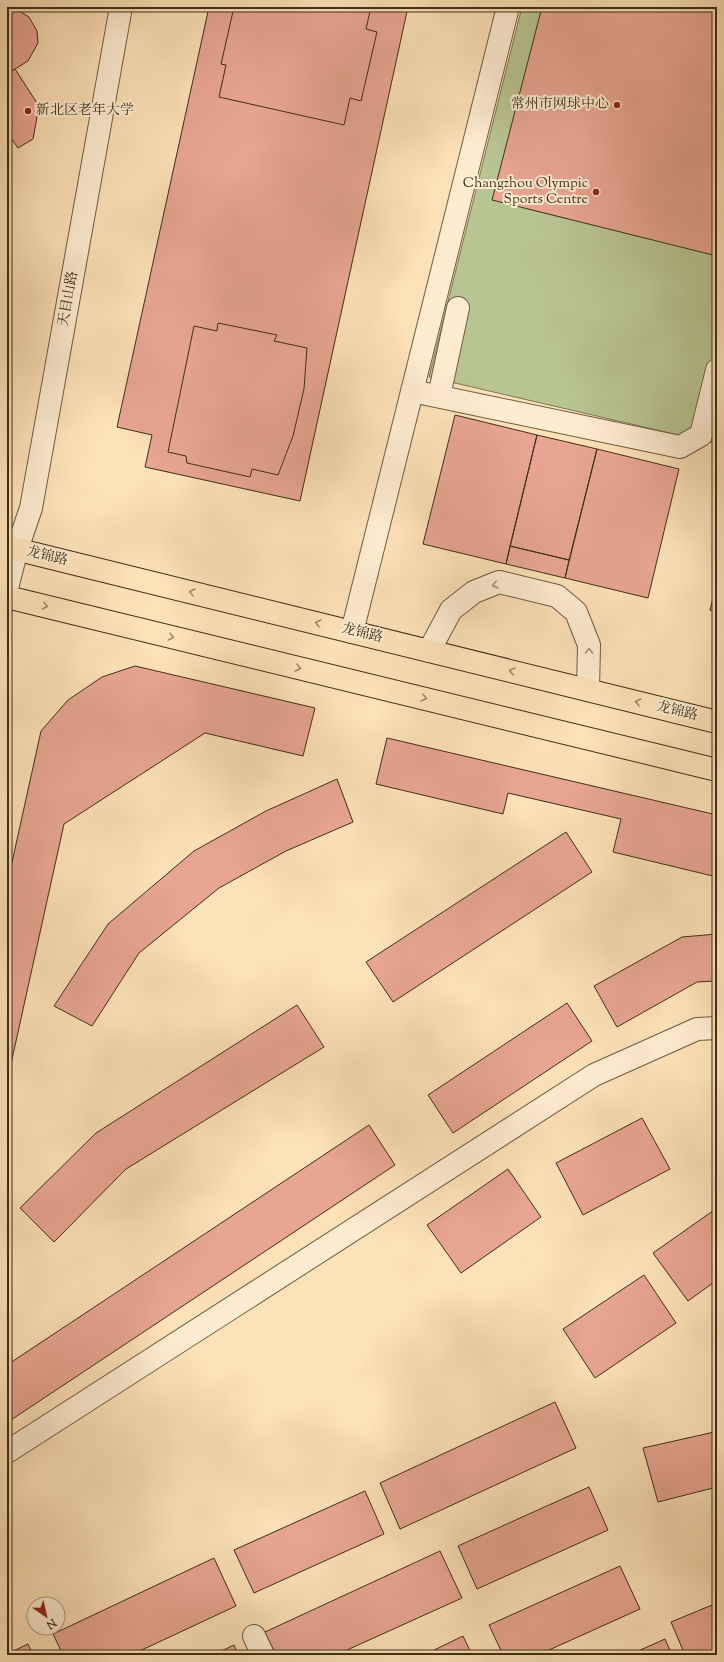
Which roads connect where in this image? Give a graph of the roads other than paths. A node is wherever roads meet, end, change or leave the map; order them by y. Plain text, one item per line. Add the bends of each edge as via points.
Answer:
1 (121, 7) edge
2 (508, 7) edge
3 (458, 308) dead end
4 (717, 370) edge
5 (412, 391) junction
6 (439, 396) junction
7 (12, 548) edge
8 (7, 588) edge
9 (7, 597) edge
10 (352, 632) junction
11 (429, 651) junction
12 (588, 690) junction
13 (717, 722) edge
14 (717, 770) edge
15 (717, 1028) edge
16 (7, 1452) edge

1 - 7 street, 天目山路 via 31,508
2 - 5 street
3 - 6 street
4 - 6 street via 701,435 680,447
5 - 6 street
5 - 10 street
7 - 8 street, 天目山路
10 -> 7 main road, 龙锦路
9 -> 14 main road
10 - 11 main road, 龙锦路
12 -> 11 main road, 龙锦路
12 -> 11 street via 589,645 576,612 557,596 499,582 474,592 451,610
13 -> 12 main road, 龙锦路
15 - 16 street via 697,1030 594,1075

